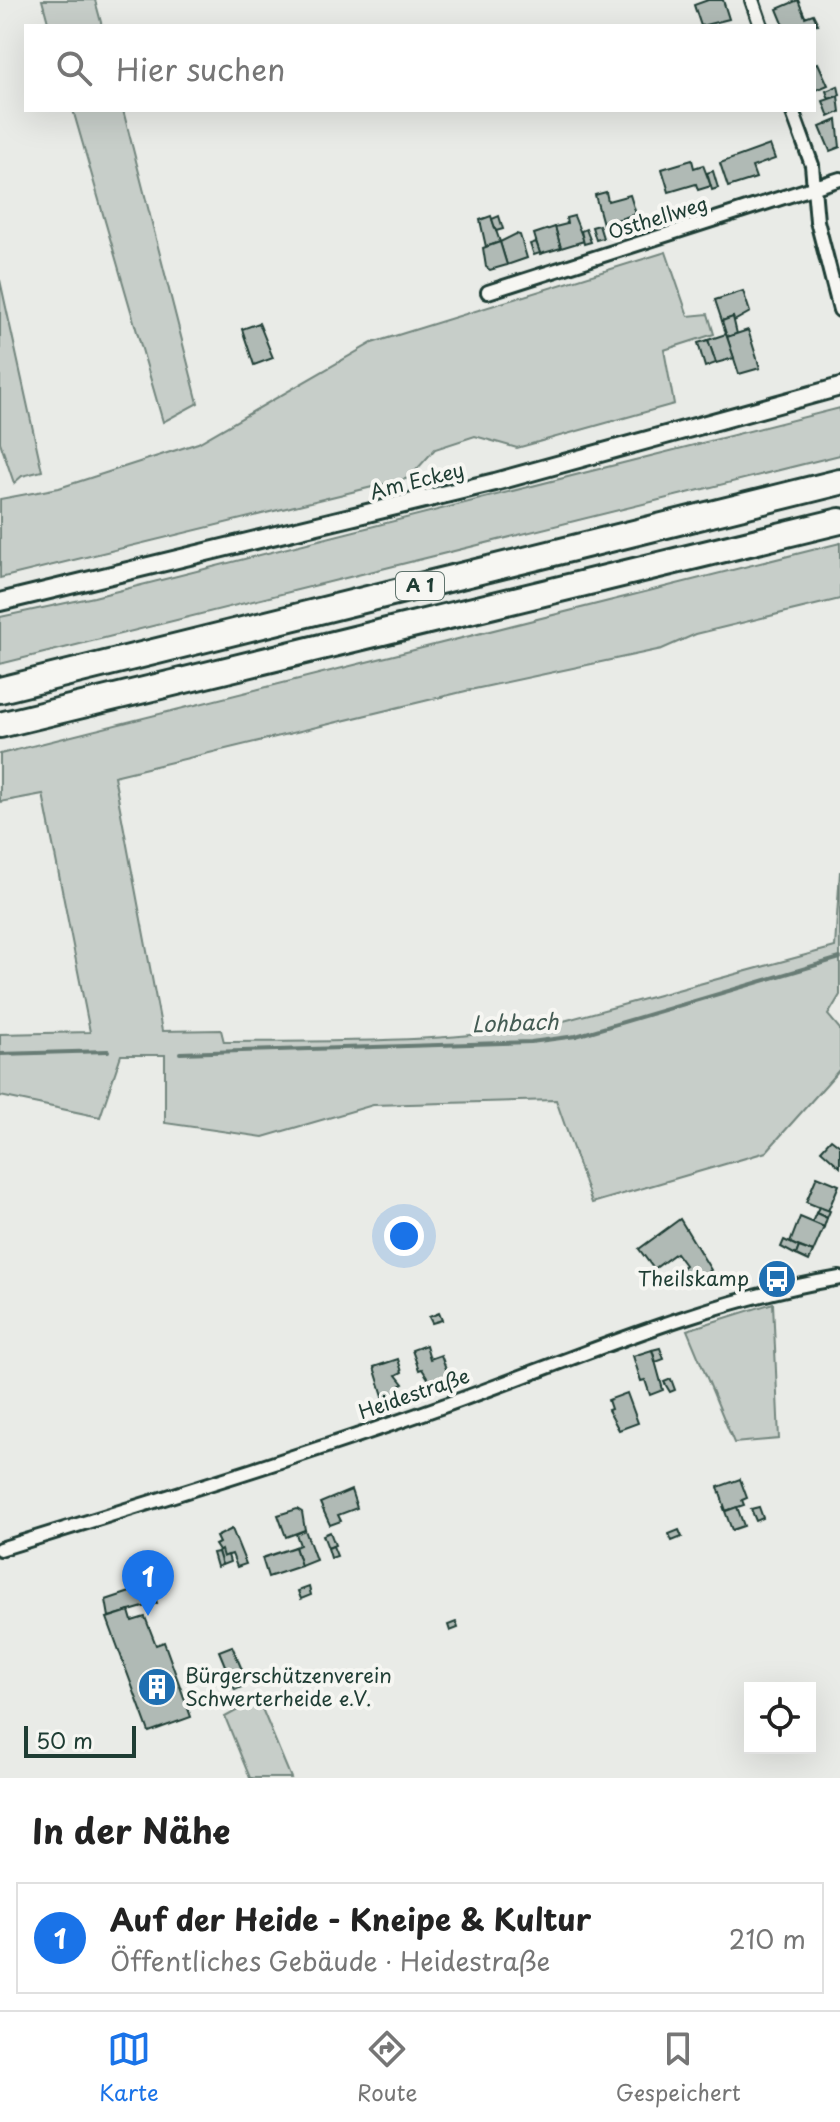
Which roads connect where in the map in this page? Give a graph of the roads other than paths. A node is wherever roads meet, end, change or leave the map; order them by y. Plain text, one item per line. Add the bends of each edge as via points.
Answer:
1 (752, 0) edge
2 (760, 24) edge
3 (793, 112) edge
4 (840, 179) edge
5 (815, 189) junction
6 (488, 292) dead end
7 (840, 310) edge
8 (840, 387) edge
9 (840, 482) edge
10 (840, 521) edge
11 (0, 602) edge
12 (0, 690) edge
13 (0, 725) edge
14 (840, 1278) edge
15 (0, 1549) edge

1 - 2 street
3 - 5 street
4 - 5 street, Osthellweg
5 - 6 street, Osthellweg
5 - 7 street via 817,221
8 - 11 street, Am Eckey via 495,482
9 - 12 highway, A 1
10 - 13 highway, A 1
14 - 15 street, Heidestraße via 779,1288 684,1317 438,1408

